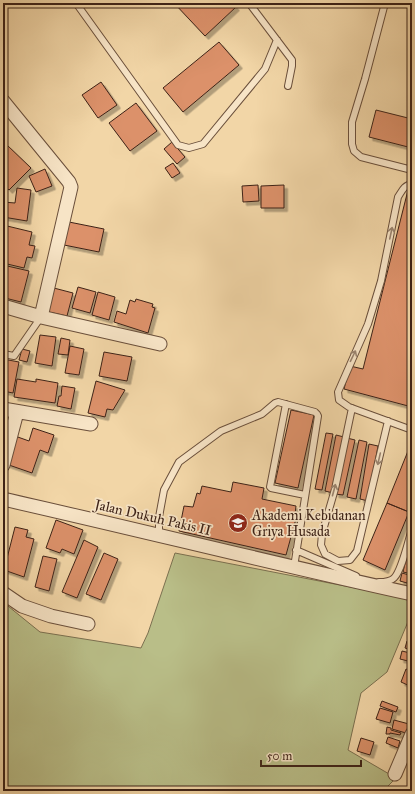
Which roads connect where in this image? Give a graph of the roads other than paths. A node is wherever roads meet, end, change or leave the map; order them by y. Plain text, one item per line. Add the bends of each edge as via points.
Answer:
1 (76, 3) edge
2 (248, 3) edge
3 (385, 3) edge
4 (277, 40) junction
5 (288, 86) dead end
6 (3, 101) edge
7 (412, 170) edge
8 (412, 184) edge
9 (3, 306) edge
10 (41, 317) junction
11 (160, 344) dead end
12 (3, 354) edge
13 (286, 404) junction
14 (352, 408) junction
15 (3, 409) edge
16 (17, 412) junction
17 (388, 421) junction
18 (91, 424) dead end
19 (412, 430) edge
20 (3, 465) edge
21 (305, 495) junction
22 (3, 499) edge
23 (412, 529) edge
24 (159, 534) junction
25 (296, 550) junction
26 (294, 568) junction
27 (3, 592) edge
28 (412, 594) edge
29 (88, 624) dead end
30 (412, 734) edge
31 (395, 774) dead end

1 - 4 lane via 178,145 189,148 203,144 265,69
2 - 4 lane
3 - 7 lane via 352,122 352,144 354,152 361,157
4 - 5 lane via 292,60
6 - 10 street via 71,187
14 -> 8 lane via 339,400 338,392 368,324 381,281 398,197 403,189
9 - 10 street
10 - 11 street
10 - 12 lane via 14,356
13 - 21 lane via 315,412 318,416
13 - 21 lane via 270,487
13 - 24 lane via 276,402 262,414 221,431 179,462 164,490
14 - 17 lane
17 -> 14 lane via 357,551 350,560 338,561 325,554 321,545 322,534 335,489
15 - 16 street
16 - 18 street
16 - 20 street
17 - 19 lane
21 - 25 lane
22 - 24 street, Jalan Dukuh Pakis II
23 - 25 lane via 395,576 392,580 384,582 356,576
24 - 26 street, Jalan Dukuh Pakis II
25 - 26 lane
26 - 28 street, Jalan Dukuh Pakis II
27 - 29 street via 22,606 51,616
30 - 31 street

